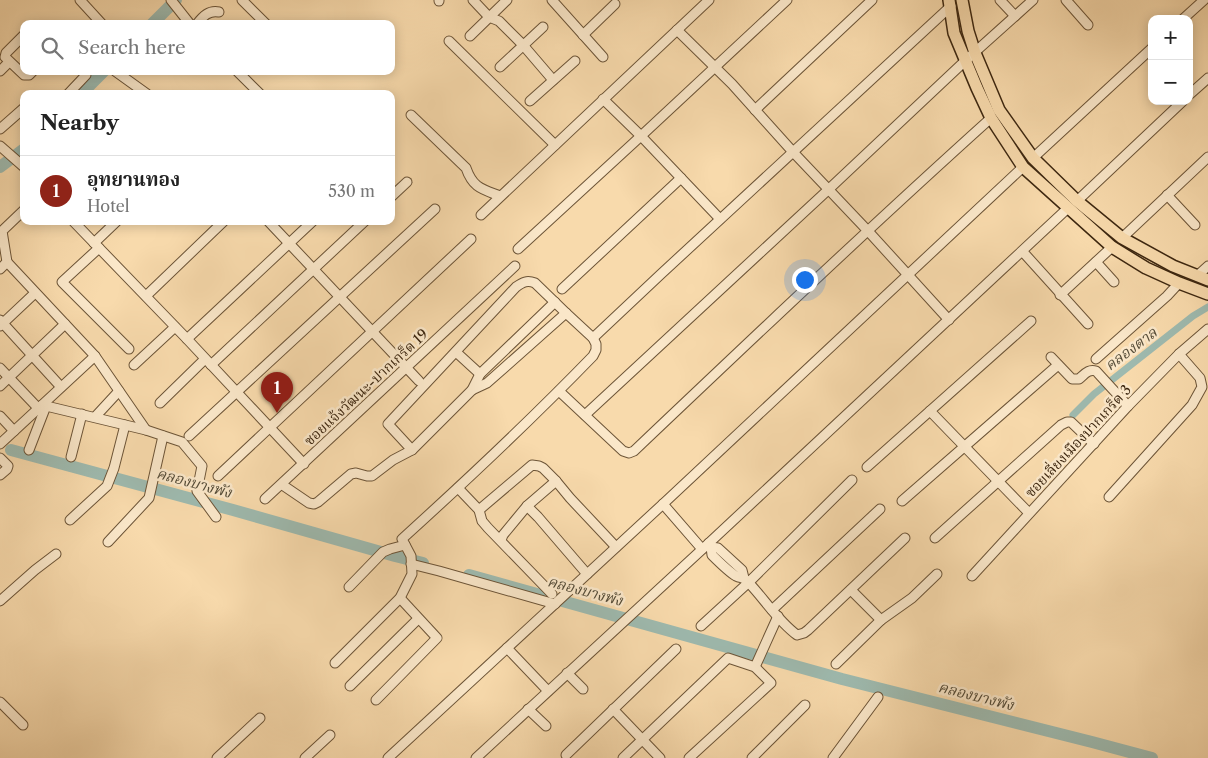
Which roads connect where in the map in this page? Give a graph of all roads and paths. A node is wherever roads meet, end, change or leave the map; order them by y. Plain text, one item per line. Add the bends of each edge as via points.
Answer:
1 (80, 0) edge
2 (242, 0) edge
3 (473, 0) edge
4 (507, 0) edge
5 (709, 0) edge
6 (787, 0) edge
7 (872, 0) edge
8 (962, 0) edge
9 (1000, 0) edge
10 (1033, 0) edge
11 (1066, 0) edge
12 (1204, 0) edge
13 (556, 1) edge
14 (176, 2) edge
15 (950, 3) edge
16 (615, 4) dead end
17 (219, 12) dead end
18 (1188, 15) edge
19 (1015, 16) junction
20 (489, 17) junction
21 (98, 20) edge
22 (187, 20) edge
23 (201, 20) edge
24 (262, 20) edge
25 (1088, 25) dead end
26 (543, 27) dead end
27 (677, 30) junction
28 (583, 35) junction
29 (470, 36) dead end
30 (20, 39) edge
31 (449, 41) dead end
32 (523, 45) junction
33 (975, 52) junction
34 (1148, 52) edge
35 (603, 57) dead end
36 (576, 61) dead end
37 (965, 61) junction
38 (9, 62) junction
39 (500, 67) dead end
40 (715, 67) junction
41 (0, 71) edge
42 (20, 72) edge
43 (85, 75) edge
44 (121, 75) edge
45 (242, 75) edge
46 (1208, 78) edge
47 (553, 80) junction
48 (72, 90) edge
49 (141, 90) edge
50 (256, 90) edge
51 (1193, 91) edge
52 (603, 99) junction
53 (530, 101) dead end
54 (1179, 105) edge
55 (755, 110) junction
56 (20, 112) edge
57 (411, 116) dead end
58 (991, 118) junction
59 (0, 129) edge
60 (642, 136) junction
61 (555, 145) junction
62 (0, 146) edge
63 (793, 152) junction
64 (1033, 158) junction
65 (1206, 163) edge
66 (20, 164) edge
67 (1023, 167) junction
68 (681, 178) junction
69 (407, 182) dead end
70 (829, 189) junction
71 (395, 193) edge
72 (1167, 195) junction
73 (500, 196) junction
74 (1072, 204) junction
75 (435, 209) dead end
76 (20, 214) edge
77 (482, 215) dead end
78 (720, 220) junction
79 (77, 225) edge
80 (114, 225) edge
81 (220, 225) edge
82 (272, 225) edge
83 (309, 225) edge
84 (361, 225) edge
85 (1195, 225) dead end
86 (868, 231) junction
87 (1122, 238) junction
88 (471, 239) dead end
89 (289, 243) junction
90 (96, 245) junction
91 (1112, 247) junction
92 (518, 249) dead end
93 (1023, 252) junction
94 (1096, 262) junction
95 (3, 265) edge
96 (515, 266) dead end
97 (1208, 266) edge
98 (314, 269) junction
99 (908, 275) junction
100 (1202, 278) edge
101 (1114, 282) dead end
102 (1179, 284) junction
103 (562, 289) dead end
104 (35, 292) junction
105 (1208, 294) edge
106 (1060, 295) junction
107 (146, 296) junction
108 (340, 297) junction
109 (555, 302) junction
110 (566, 313) junction
111 (948, 320) junction
112 (1031, 321) dead end
113 (1, 323) edge
114 (65, 324) junction
115 (1088, 324) dead end
116 (175, 326) junction
117 (1208, 328) edge
118 (373, 331) junction
119 (593, 338) junction
120 (187, 339) junction
121 (129, 349) dead end
122 (456, 352) junction
123 (1178, 354) junction
124 (32, 355) junction
125 (95, 356) junction
126 (1050, 357) dead end
127 (1096, 359) dead end
128 (208, 362) junction
129 (134, 365) dead end
130 (1058, 365) junction
131 (406, 367) junction
132 (0, 368) edge
133 (480, 374) junction
134 (9, 377) junction
135 (419, 381) dead end
136 (0, 386) edge
137 (61, 387) junction
138 (472, 390) junction
139 (119, 391) junction
140 (559, 391) junction
141 (237, 392) junction
142 (160, 403) dead end
143 (42, 406) junction
144 (1128, 406) junction
145 (930, 410) junction
146 (82, 414) junction
147 (585, 415) junction
148 (0, 416) edge
149 (95, 417) junction
150 (125, 425) junction
151 (270, 427) junction
152 (146, 430) junction
153 (14, 431) junction
154 (163, 436) junction
155 (189, 436) dead end
156 (0, 444) edge
157 (1094, 444) junction
158 (965, 446) junction
159 (30, 450) dead end
160 (412, 450) junction
161 (72, 457) dead end
162 (0, 458) edge
163 (304, 464) junction
164 (867, 467) dead end
165 (0, 475) edge
166 (218, 476) dead end
167 (852, 480) dead end
168 (556, 481) junction
169 (998, 481) junction
170 (284, 486) dead end
171 (458, 488) junction
172 (1109, 497) dead end
173 (265, 499) dead end
174 (902, 501) dead end
175 (663, 504) junction
176 (526, 506) junction
177 (880, 508) dead end
178 (479, 510) junction
179 (1029, 513) junction
180 (216, 516) dead end
181 (70, 520) dead end
182 (905, 538) dead end
183 (935, 538) dead end
184 (501, 540) junction
185 (108, 542) dead end
186 (405, 545) junction
187 (707, 546) junction
188 (616, 547) junction
189 (56, 554) dead end
190 (411, 564) junction
191 (587, 574) junction
192 (937, 574) dead end
193 (972, 576) dead end
194 (746, 580) junction
195 (349, 587) dead end
196 (851, 590) junction
197 (552, 594) dead end
198 (1, 598) edge
199 (400, 598) junction
200 (555, 604) junction
201 (775, 613) junction
202 (418, 619) junction
203 (881, 620) junction
204 (701, 626) dead end
205 (507, 648) junction
206 (676, 649) dead end
207 (335, 663) dead end
208 (836, 664) dead end
209 (755, 667) junction
210 (567, 673) junction
211 (350, 686) dead end
212 (583, 689) dead end
213 (548, 691) junction
214 (878, 697) dead end
215 (376, 700) dead end
216 (0, 702) edge
217 (805, 705) dead end
218 (528, 709) junction
219 (613, 709) junction
220 (260, 718) dead end
221 (23, 726) dead end
222 (546, 726) dead end
223 (330, 735) dead end
224 (642, 739) junction
225 (566, 755) dead end
226 (218, 758) edge
227 (304, 758) edge
228 (388, 758) edge
229 (476, 758) edge
230 (623, 758) edge
231 (660, 758) edge
232 (690, 758) edge
233 (752, 758) edge
234 (833, 758) edge

1 - 21 street
2 - 24 street
3 - 20 street
4 - 20 street
5 - 27 street
6 - 40 street
7 - 55 street
8 - 33 main road
9 - 19 street
10 - 19 street
11 - 25 street
12 - 18 street
13 - 28 street
14 - 22 street
15 - 37 main road via 954,33
15 - 63 street
16 - 28 street
17 - 23 street via 211,11
19 - 33 street
20 - 29 street
20 - 32 street via 499,21
26 - 32 street
27 - 40 street
27 - 52 street
28 - 35 street
30 - 38 street via 5,55
31 - 61 street
32 - 39 street
32 - 47 street
33 - 37 street
33 - 64 main road via 999,110
34 - 64 street
36 - 47 street
37 - 58 main road
37 - 70 street
38 - 41 street
38 - 42 street
40 - 55 street
40 - 60 street
43 - 48 street
44 - 49 street
45 - 50 street
46 - 51 street
47 - 53 street
52 - 60 street
52 - 61 street
54 - 74 street
55 - 63 street
56 - 59 street
57 - 73 street via 466,168 476,186
58 - 67 main road
58 - 86 street
60 - 68 street
60 - 92 street
61 - 73 street
62 - 66 street
63 - 70 street
63 - 78 street
64 - 74 main road
65 - 72 street
67 - 74 main road
67 - 99 street
68 - 78 street
68 - 103 street
69 - 71 street
70 - 86 street
70 - 147 street
72 - 85 street
72 - 87 street
73 - 77 street
74 - 87 main road
74 - 91 main road
74 - 93 street
75 - 108 street
76 - 95 street via 2,231
78 - 119 street
79 - 90 street, ซอยแจ้งวัฒนะ-ปากเกร็ด 19
80 - 90 street
81 - 107 street
82 - 89 street
83 - 89 street
84 - 98 street
86 - 99 street
86 - 147 street via 634,451 623,451
87 - 100 main road
88 - 118 street
89 - 98 street
89 - 120 street
90 - 107 street, ซอยแจ้งวัฒนะ-ปากเกร็ด 19
90 - 121 street via 62,282
91 - 94 street
91 - 102 main road
93 - 106 street
93 - 111 street
94 - 101 street
94 - 106 street
95 - 104 street
96 - 131 street, ซอยแจ้งวัฒนะ-ปากเกร็ด 19
97 - 100 street
98 - 108 street
98 - 128 street
99 - 111 street
99 - 175 street
102 - 105 main road
102 - 127 street
104 - 113 street
104 - 114 street
106 - 115 street
107 - 116 street, ซอยแจ้งวัฒนะ-ปากเกร็ด 19
108 - 118 street
108 - 141 street
109 - 110 street
109 - 122 street via 535,283 523,282
109 - 133 street
110 - 119 street
110 - 138 street via 487,383
111 - 187 street
112 - 145 street
113 - 124 street
114 - 124 street
114 - 125 street
116 - 120 street, ซอยแจ้งวัฒนะ-ปากเกร็ด 19
116 - 129 street
117 - 123 street, ซอยเลี่ยงเมืองปากเกร็ด 3
118 - 131 street
118 - 151 street
119 - 140 street via 596,350 593,356
120 - 128 street, ซอยแจ้งวัฒนะ-ปากเกร็ด 19
122 - 133 street
122 - 160 street via 388,424
123 - 144 street, ซอยเลี่ยงเมืองปากเกร็ด 3
123 - 172 street via 1200,378 1202,387 1192,405
124 - 134 street
124 - 137 street
125 - 137 street
125 - 139 street
126 - 130 street
128 - 141 street, ซอยแจ้งวัฒนะ-ปากเกร็ด 19
128 - 142 street
130 - 144 street via 1075,379 1088,371 1096,371
130 - 158 street
131 - 135 street
131 - 163 street, ซอยแจ้งวัฒนะ-ปากเกร็ด 19
132 - 134 street
133 - 138 street
134 - 136 street
134 - 143 street
137 - 143 street
138 - 160 street
139 - 149 street
139 - 152 street
140 - 147 street
140 - 171 street
141 - 151 street, ซอยแจ้งวัฒนะ-ปากเกร็ด 19
141 - 155 street
143 - 146 street
143 - 153 street
143 - 159 street
144 - 157 street, ซอยเลี่ยงเมืองปากเกร็ด 3
145 - 158 street
145 - 164 street
146 - 149 street
146 - 161 street
148 - 153 street
149 - 150 street
150 - 152 street
150 - 181 street via 107,486
151 - 163 street, ซอยแจ้งวัฒนะ-ปากเกร็ด 19
151 - 166 street
152 - 154 street
153 - 156 street
154 - 180 street via 182,442 202,466 198,491
154 - 185 street via 149,498
157 - 169 street via 1071,422 1067,422
157 - 179 street, ซอยเลี่ยงเมืองปากเกร็ด 3
158 - 169 street
158 - 174 street
160 - 170 street via 372,476 351,474 314,504
162 - 165 street via 8,466
163 - 173 street
167 - 194 street
168 - 176 street
168 - 178 street via 543,468 532,465
168 - 188 street
169 - 179 street
169 - 183 street
171 - 178 street
171 - 186 street via 402,539
175 - 187 street
175 - 188 street
176 - 184 street
176 - 191 street
177 - 201 street
178 - 184 street via 482,520
179 - 193 street, ซอยเลี่ยงเมืองปากเกร็ด 3
182 - 196 street
184 - 197 street
186 - 190 street
186 - 195 street via 382,554
187 - 194 street via 712,555 736,576
187 - 210 street
188 - 191 street
189 - 198 street
190 - 199 street via 412,574
190 - 200 street
191 - 200 street
192 - 203 street via 912,598
194 - 201 street
194 - 204 street
196 - 201 street via 804,633 797,635
196 - 203 street
199 - 202 street
199 - 207 street
200 - 205 street
201 - 209 street
202 - 211 street
202 - 215 street via 437,638
203 - 208 street
205 - 213 street
205 - 228 street
206 - 219 street
209 - 224 street via 728,658
209 - 232 street via 771,683
210 - 212 street
210 - 213 street
213 - 218 street
214 - 234 street
216 - 221 street
217 - 233 street
218 - 222 street
218 - 229 street
219 - 224 street
219 - 225 street
220 - 226 street
223 - 227 street
224 - 230 street
224 - 231 street

